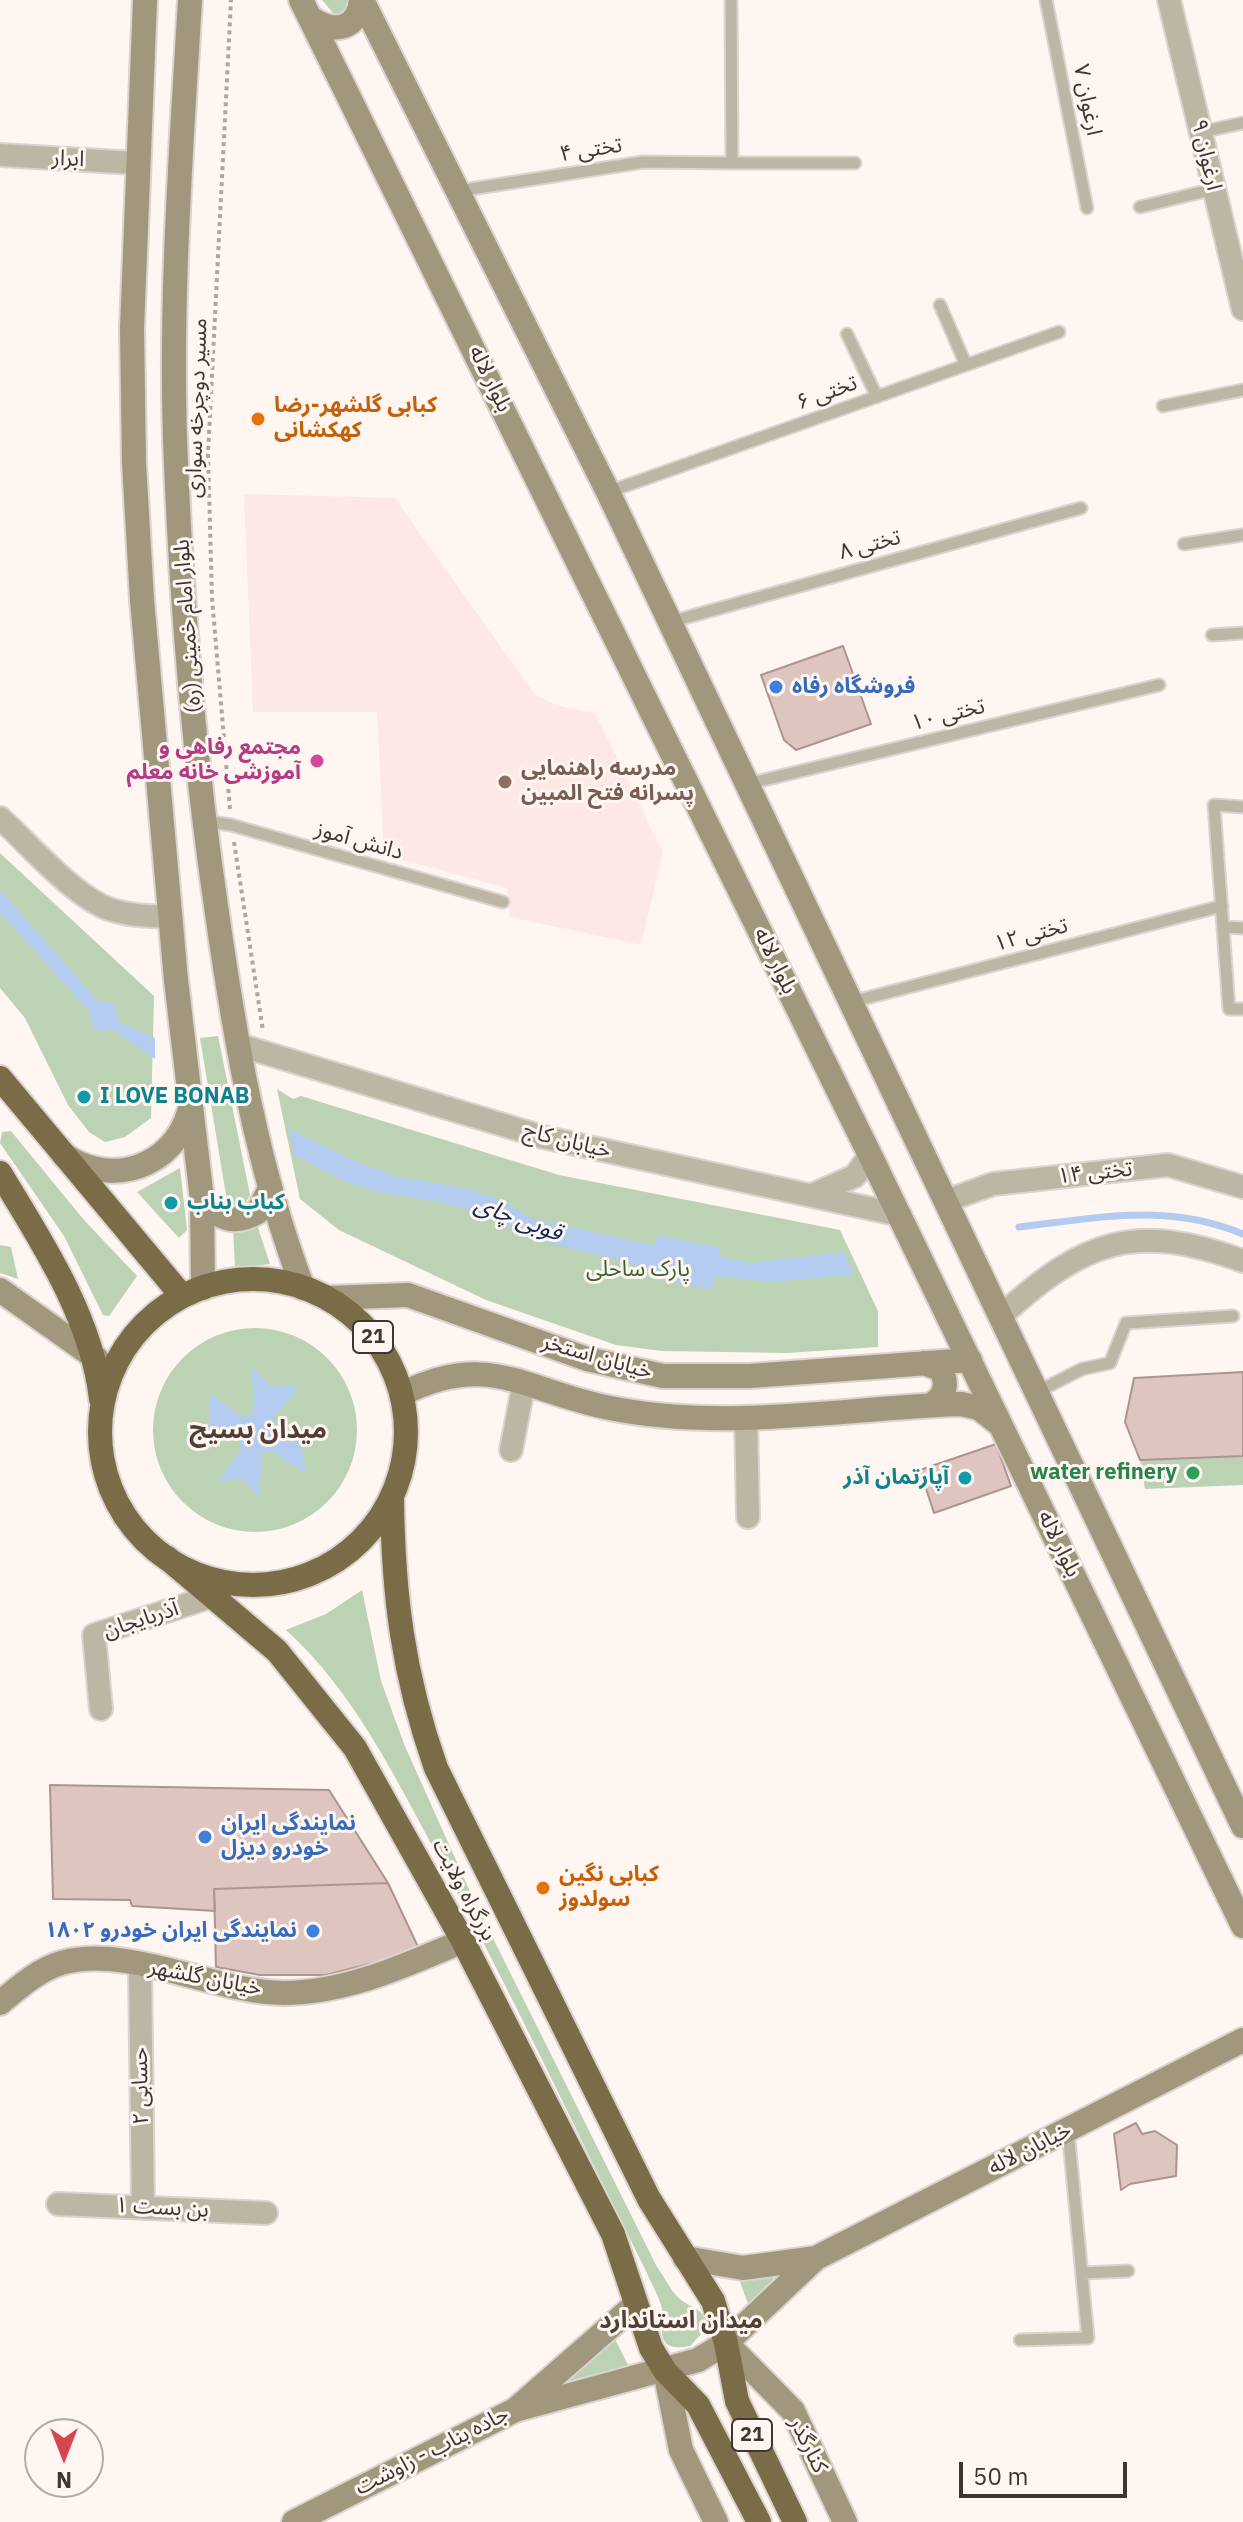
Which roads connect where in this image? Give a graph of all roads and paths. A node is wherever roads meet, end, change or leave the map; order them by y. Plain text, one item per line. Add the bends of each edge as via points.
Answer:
1 (145, 0) edge
2 (231, 0) edge
3 (361, 0) edge
4 (731, 0) edge
5 (1046, 0) edge
6 (1169, 0) edge
7 (192, 5) edge
8 (308, 10) edge
9 (380, 39) junction
10 (332, 58) junction
11 (1243, 123) edge
12 (1201, 132) junction
13 (0, 155) edge
14 (136, 163) junction
15 (732, 163) junction
16 (855, 163) dead end
17 (1214, 189) junction
18 (457, 191) junction
19 (1140, 207) dead end
20 (1087, 208) dead end
21 (940, 305) dead end
22 (1243, 309) edge
23 (1059, 332) dead end
24 (847, 334) dead end
25 (966, 365) junction
26 (1243, 390) edge
27 (877, 397) junction
28 (1163, 406) dead end
29 (608, 492) junction
30 (1081, 508) dead end
31 (1243, 535) edge
32 (1184, 544) dead end
33 (670, 622) junction
34 (1243, 633) edge
35 (1212, 635) dead end
36 (1159, 685) dead end
37 (747, 784) junction
38 (1243, 807) edge
39 (0, 818) edge
40 (204, 821) junction
41 (231, 825) junction
42 (503, 902) dead end
43 (1222, 906) junction
44 (171, 917) junction
45 (1223, 927) junction
46 (1243, 928) edge
47 (851, 1002) junction
48 (1243, 1009) edge
49 (239, 1045) junction
50 (267, 1053) junction
51 (0, 1078) edge
52 (10, 1103) edge
53 (190, 1105) junction
54 (64, 1155) junction
55 (870, 1155) junction
56 (0, 1173) edge
57 (1243, 1187) edge
58 (270, 1188) junction
59 (812, 1195) junction
60 (202, 1199) junction
61 (946, 1201) junction
62 (900, 1215) junction
63 (1243, 1261) edge
64 (303, 1288) junction
65 (0, 1290) edge
66 (192, 1292) junction
67 (327, 1298) junction
68 (1001, 1316) junction
69 (1233, 1316) dead end
70 (97, 1359) junction
71 (970, 1360) junction
72 (924, 1363) junction
73 (524, 1383) junction
74 (1037, 1392) junction
75 (402, 1394) junction
76 (931, 1405) junction
77 (102, 1407) junction
78 (746, 1419) junction
79 (1012, 1447) junction
80 (511, 1450) dead end
81 (392, 1497) junction
82 (748, 1517) dead end
83 (166, 1557) junction
84 (213, 1596) junction
85 (101, 1709) dead end
86 (1243, 1826) edge
87 (1243, 1926) edge
88 (463, 1941) junction
89 (140, 1965) junction
90 (0, 2003) edge
91 (1243, 2040) edge
92 (1068, 2130) junction
93 (58, 2204) dead end
94 (143, 2208) junction
95 (266, 2213) dead end
96 (685, 2258) junction
97 (816, 2258) junction
98 (1128, 2271) dead end
99 (1082, 2273) junction
100 (635, 2305) junction
101 (1020, 2340) dead end
102 (726, 2343) junction
103 (665, 2371) junction
104 (515, 2410) junction
105 (294, 2522) edge
106 (716, 2522) edge
107 (759, 2522) edge
108 (795, 2522) edge
109 (845, 2522) edge

1 - 14 street, بلوار امام خمینی (ره)
2 - 41 path, مسیر دوچرخه سواری via 208,454 212,598
3 - 8 street via 357,17 346,26 324,26
3 - 9 street, بلوار لاله
4 - 15 lane
5 - 20 lane, ارغوان ۷
6 - 12 street, ارغوان ۹
7 - 40 street, بلوار امام خمینی (ره) via 176,326 176,463
8 - 10 street, بلوار لاله
9 - 10 street via 363,31 349,32 337,40
9 - 18 street, بلوار لاله
10 - 55 street, بلوار لاله
11 - 12 lane
12 - 17 street, ارغوان ۹
13 - 14 street, ابرار
14 - 44 street, بلوار امام خمینی (ره) via 134,463
15 - 16 lane, تختی ۴
15 - 18 lane, تختی ۴ via 643,162
17 - 19 lane
17 - 22 street, ارغوان ۹
18 - 29 street, بلوار لاله
21 - 25 lane
23 - 25 lane, تختی ۶
24 - 27 lane
25 - 27 lane, تختی ۶
26 - 28 lane
27 - 29 lane, تختی ۶
29 - 33 street, بلوار لاله
30 - 33 lane, تختی ۸
31 - 32 lane
33 - 37 street, بلوار لاله
34 - 35 lane
36 - 37 lane, تختی ۱۰
37 - 47 street, بلوار لاله
38 - 43 lane via 1214,805
39 - 44 street via 106,908
40 - 41 lane, دانش آموز
40 - 49 street, بلوار امام خمینی (ره)
41 - 42 lane, دانش آموز
41 - 50 path, مسیر دوچرخه سواری
43 - 45 lane
43 - 47 lane, تختی ۱۲
44 - 53 street, بلوار امام خمینی (ره)
45 - 46 lane
45 - 48 lane via 1229,1009
47 - 61 street, بلوار لاله
49 - 50 street, خیابان کاج
49 - 58 street, بلوار امام خمینی (ره)
50 - 59 street, خیابان کاج via 543,1137
51 - 52 highway
52 - 54 highway
53 - 54 street via 176,1143 138,1167 109,1171 81,1166
53 - 60 street, بلوار امام خمینی (ره)
54 - 66 highway
55 - 59 street via 855,1176
55 - 62 street, بلوار لاله
56 - 70 highway, 21 via 43,1243
57 - 61 street, تختی ۱۴ via 1168,1165 993,1184
58 - 60 street via 258,1212 236,1220 214,1213
58 - 64 street, بلوار امام خمینی (ره)
59 - 62 street, خیابان کاج
60 - 66 street, بلوار امام خمینی (ره)
61 - 68 street, بلوار لاله
62 - 71 street, بلوار لاله
63 - 68 street via 1184,1243 1101,1247 1044,1277
64 - 66 highway, 21 via 253,1279
64 - 67 highway, 21
65 - 70 street
66 - 77 highway, 21 via 163,1308 131,1340
67 - 72 street, خیابان استخر via 408,1295 587,1359 663,1376 750,1376
67 - 75 highway, 21 via 379,1345
68 - 74 street, بلوار لاله
69 - 74 lane via 1126,1323 1110,1363 1082,1369
70 - 77 highway, 21
71 - 72 street, خیابان استخر
71 - 79 street, بلوار لاله
72 - 76 street via 940,1369 946,1383
73 - 75 street, خیابان استخر via 488,1372 465,1372 429,1380
73 - 78 street, خیابان استخر via 644,1415
73 - 80 street
74 - 86 street, بلوار لاله
75 - 81 highway, 21 via 406,1446
76 - 78 street, خیابان استخر
76 - 79 street, خیابان استخر via 979,1408 995,1417
77 - 83 highway, 21 via 101,1445 111,1488 133,1526
78 - 82 street
79 - 87 street, بلوار لاله
81 - 83 highway, 21 via 351,1549 293,1579 227,1582
81 - 96 highway, بزرگراه ولایت / 21 via 400,1636 436,1768 649,2199
83 - 84 highway, بزرگراه ولایت / 21
84 - 85 street, آذربایجان via 94,1635
84 - 88 highway, بزرگراه ولایت / 21 via 277,1651 334,1718
88 - 89 street, خیابان گلشهر via 383,1973 317,1990 248,1989
88 - 100 highway, بزرگراه ولایت / 21 via 613,2234
89 - 90 street, خیابان گلشهر via 107,1960 61,1963
89 - 94 street, حسابی ۲
91 - 92 street, خیابان لاله
92 - 97 street, خیابان لاله
92 - 99 lane
93 - 94 street, بن بست ۱
94 - 95 street, بن بست ۱
96 - 97 street, خیابان لاله via 743,2268
96 - 102 highway, 21 via 713,2301
97 - 102 street, خیابان لاله
98 - 99 lane
99 - 101 lane via 1088,2338
100 - 103 highway, 21
100 - 104 street, جاده بناب - زاوشت
102 - 103 street, خیابان لاله
102 - 108 highway, 21 via 737,2401
102 - 109 street, کنارگذر / 21 via 793,2411
103 - 104 street, خیابان لاله
103 - 106 street, 21 via 681,2450
103 - 107 highway, 21 via 698,2405
104 - 105 street, جاده بناب - زاوشت

